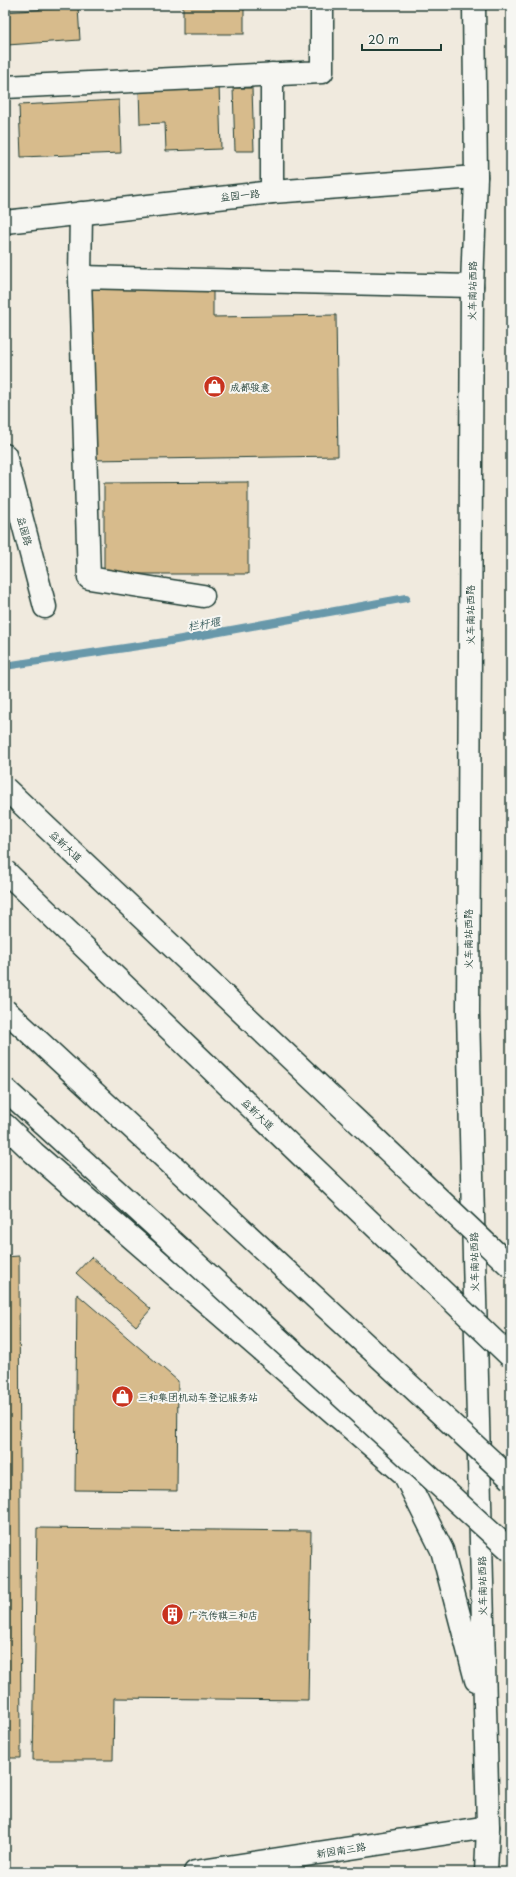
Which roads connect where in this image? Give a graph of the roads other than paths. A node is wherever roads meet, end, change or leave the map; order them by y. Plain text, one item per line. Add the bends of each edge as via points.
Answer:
1 (322, 5) edge
2 (474, 5) edge
3 (272, 74) junction
4 (5, 87) edge
5 (476, 177) junction
6 (272, 192) junction
7 (81, 213) junction
8 (5, 222) edge
9 (80, 277) junction
10 (472, 286) junction
11 (5, 455) edge
12 (203, 596) dead end
13 (45, 608) dead end
14 (5, 788) edge
15 (5, 871) edge
16 (5, 1010) edge
17 (5, 1089) edge
18 (5, 1125) edge
19 (511, 1267) edge
20 (511, 1357) edge
21 (511, 1479) edge
22 (511, 1551) edge
23 (485, 1712) junction
24 (488, 1827) junction
25 (195, 1872) edge
26 (486, 1872) edge

1 - 3 main road via 322,72
2 - 5 main road, 火车南站西路
3 - 4 main road
3 - 6 main road
5 - 6 main road, 益园一路
5 - 10 main road, 火车南站西路
6 - 7 main road, 益园一路
7 - 8 main road, 益园一路
7 - 9 main road
9 - 10 main road
9 - 12 main road via 89,578
10 - 23 main road, 火车南站西路 via 468,1012
11 - 13 main road, 益园路
14 - 19 main road, 益新大道, bridge
15 - 20 main road, 益新大道, bridge
16 - 21 main road, bridge
17 - 22 main road, bridge
18 - 23 main road via 404,1474 442,1550
23 - 24 main road, 火车南站西路
24 - 25 main road, 新园南三路
24 - 26 main road, 火车南站西路

